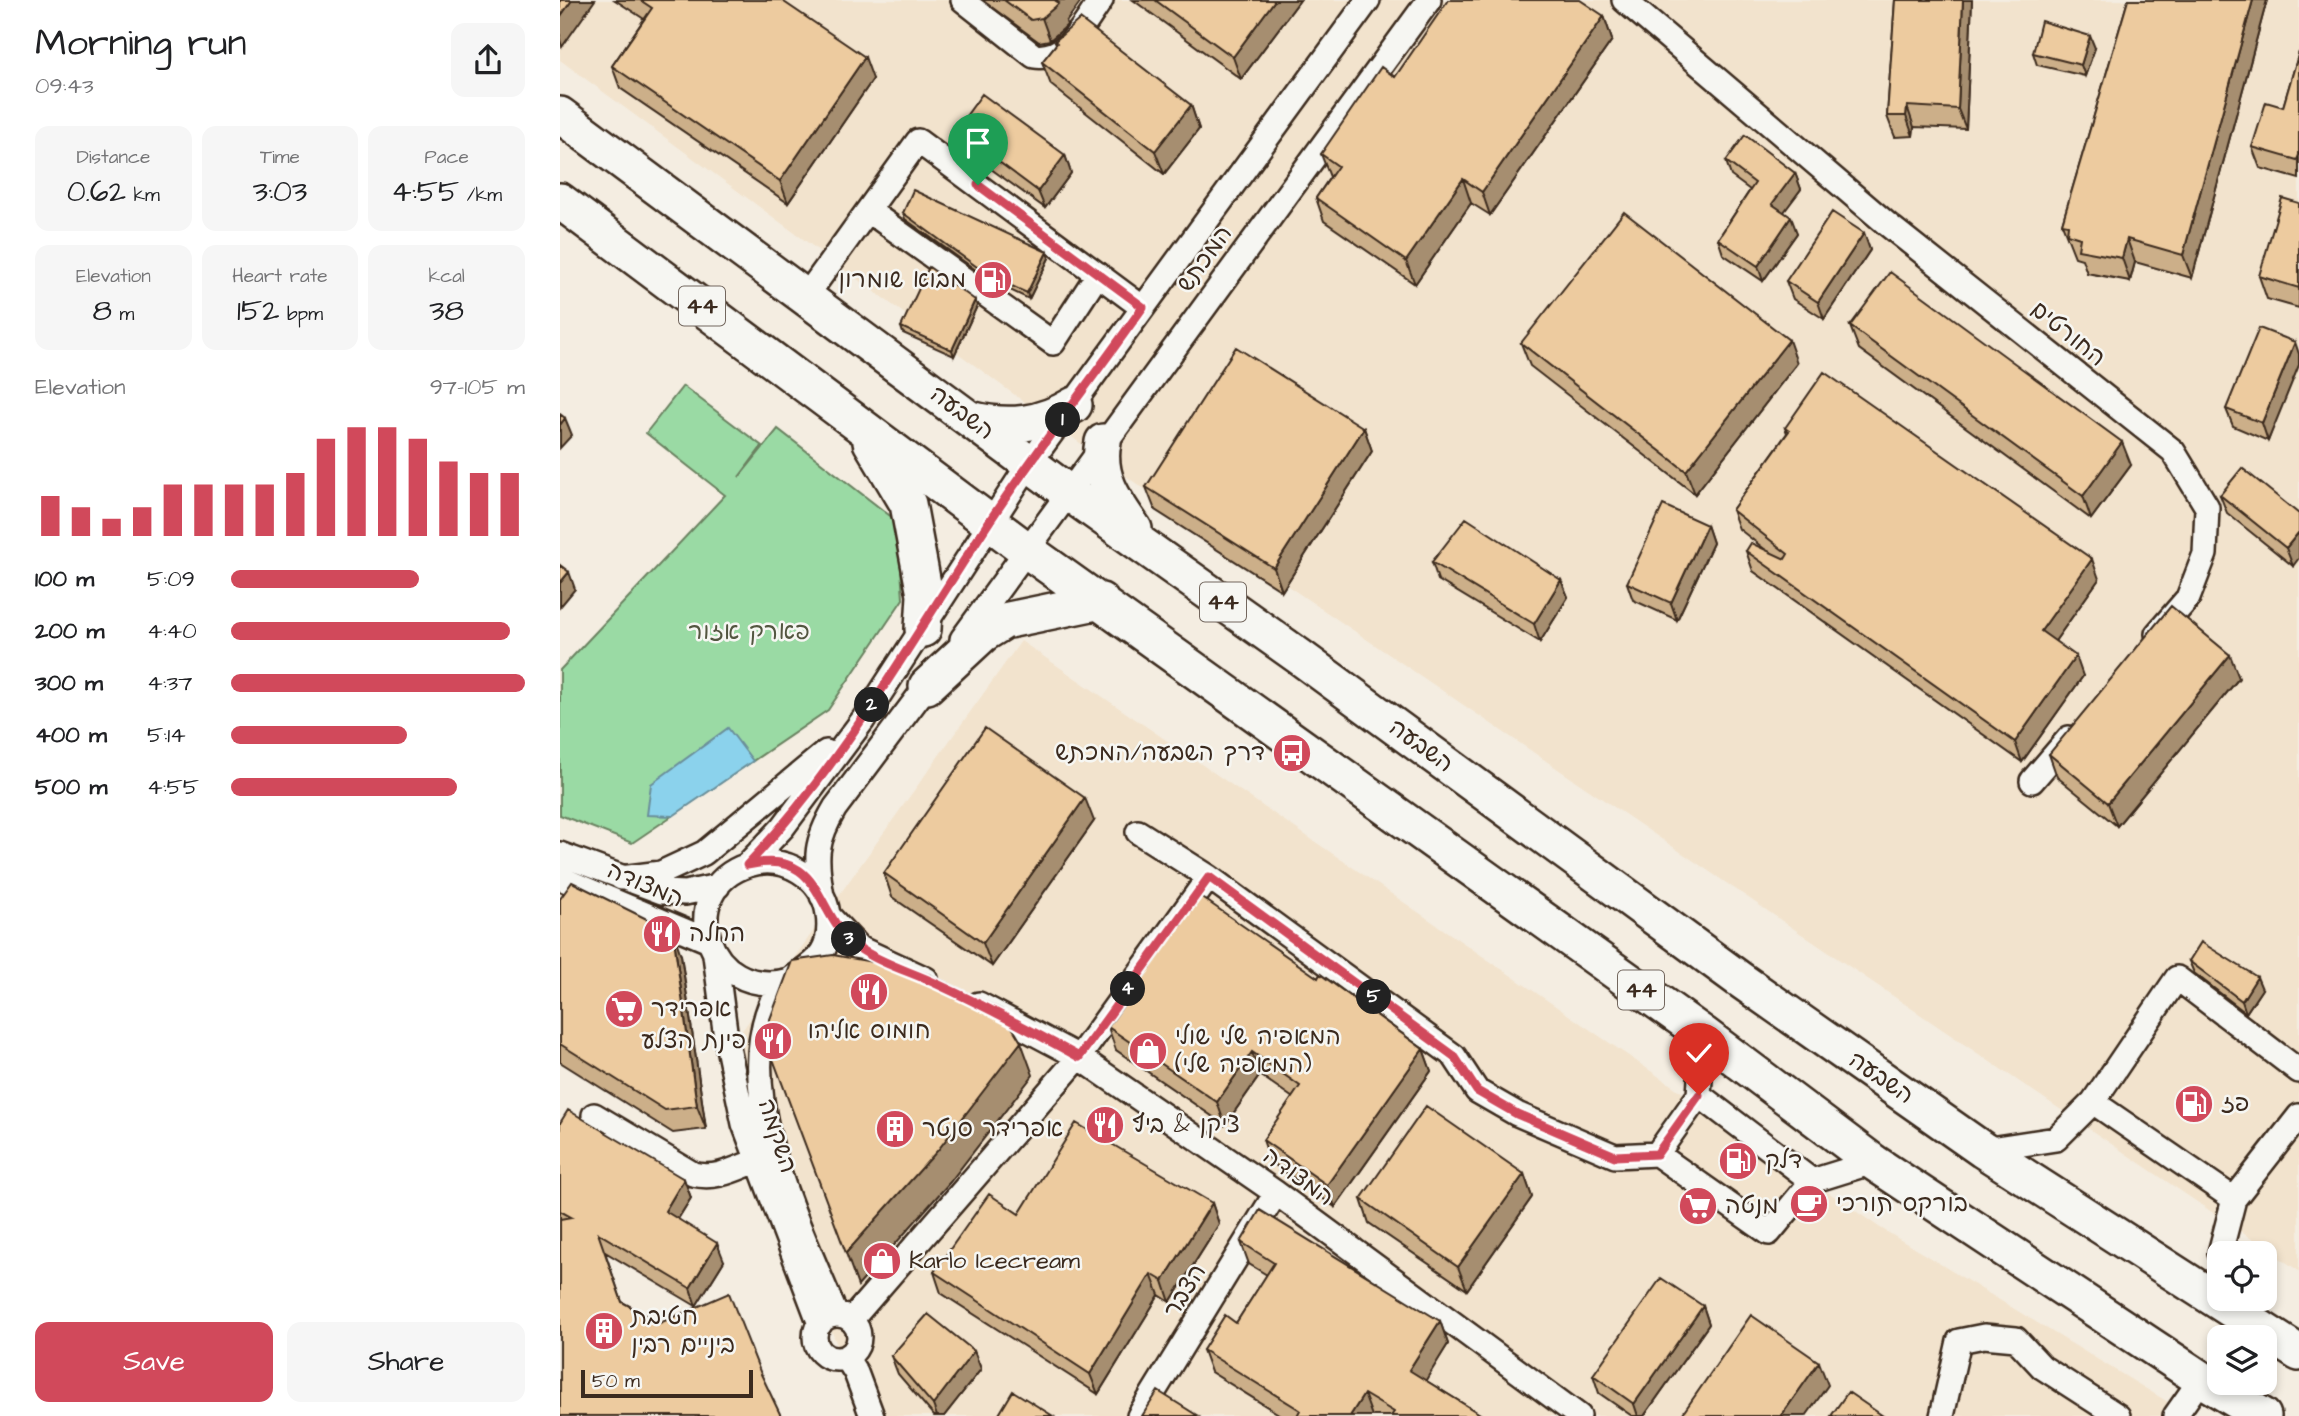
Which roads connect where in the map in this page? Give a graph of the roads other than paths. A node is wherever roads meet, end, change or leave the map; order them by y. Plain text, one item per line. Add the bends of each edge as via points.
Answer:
1 (963, 0) edge
2 (1101, 0) edge
3 (1368, 0) edge
4 (1429, 0) edge
5 (1624, 0) edge
6 (560, 115) edge
7 (560, 201) edge
8 (869, 211) junction
9 (1098, 274) junction
10 (807, 295) junction
11 (1143, 307) junction
12 (1074, 405) junction
13 (844, 411) junction
14 (968, 419) junction
15 (1103, 442) junction
16 (1029, 464) junction
17 (1069, 493) junction
18 (990, 521) junction
19 (1146, 547) junction
20 (1028, 551) junction
21 (1101, 601) junction
22 (923, 629) junction
23 (2145, 649) edge
24 (927, 686) junction
25 (863, 720) junction
26 (2084, 720) edge
27 (2032, 781) dead end
28 (1139, 832) dead end
29 (560, 854) edge
30 (747, 865) junction
31 (1209, 877) junction
32 (560, 878) edge
33 (621, 878) junction
34 (718, 887) junction
35 (825, 905) junction
36 (712, 948) junction
37 (799, 974) junction
38 (948, 989) junction
39 (1703, 1034) junction
40 (1079, 1057) junction
41 (2299, 1071) edge
42 (1699, 1095) junction
43 (2093, 1102) junction
44 (594, 1115) dead end
45 (2299, 1116) edge
46 (1983, 1150) junction
47 (1657, 1154) junction
48 (756, 1161) junction
49 (1873, 1162) junction
50 (1812, 1181) junction
51 (1276, 1193) junction
52 (2234, 1199) junction
53 (2223, 1241) edge
54 (2207, 1288) edge
55 (2242, 1311) edge
56 (836, 1320) junction
57 (2299, 1353) edge
58 (846, 1357) junction
59 (2201, 1379) junction
60 (872, 1416) edge
61 (1139, 1416) edge
62 (1579, 1416) edge
63 (1942, 1416) edge
64 (2118, 1416) edge
65 (2175, 1416) edge
66 (2263, 1416) edge

1 - 2 street via 1034,56 1046,58 1066,48
3 - 11 street, המכתש
4 - 15 street, המכתש
5 - 23 street, החורטים via 1887,223 2173,452 2207,507 2204,554 2188,598
6 - 10 highway, השבעה / 44
7 - 13 highway, 44
8 - 9 street via 1053,343
8 - 9 street via 918,141
8 - 10 street
9 - 11 street
10 - 14 highway, השבעה / 44
11 - 12 street, המכתש
12 - 14 highway via 1056,416 1020,425
12 - 16 street, המכתש
13 - 18 highway, 44
13 - 22 highway via 872,443 908,504 925,594
14 - 16 highway, השבעה / 44
15 - 17 street, המכתש
15 - 19 highway via 1101,463 1110,495
16 - 17 highway, השבעה / 44
16 - 18 street, המכתש
17 - 19 highway, השבעה / 44
17 - 20 street, המכתש
18 - 20 highway, 44
18 - 22 street, המכתש
19 - 46 highway, השבעה / 44 via 1739,979
20 - 21 highway, 44
20 - 24 street, המכתש
21 - 24 highway via 1004,621 983,634
21 - 39 highway, 44
22 - 25 street, המכתש
24 - 35 street, המכתש via 821,831 816,852
25 - 30 street via 783,827
25 - 33 street via 704,853 661,873
26 - 27 street
28 - 31 street
29 - 33 street, המצודה
30 - 34 street
30 - 35 street via 788,865 806,875
31 - 40 street
31 - 47 street via 1454,1056 1477,1091 1517,1114 1615,1156
32 - 36 street, המצודה
33 - 34 street, המצודה via 662,892
34 - 36 street via 706,913
35 - 37 street via 827,937 822,950
35 - 38 street, המצודה via 859,948
36 - 37 street via 729,971 748,981 770,984
36 - 48 street, השקמה via 734,1085
37 - 38 street, המצודה via 826,961 840,960
37 - 56 street, השקמה via 771,1003 763,1031 763,1108 782,1179
38 - 40 street, המצודה
39 - 42 street
39 - 49 highway, 44
40 - 51 street, המצודה
40 - 56 street
41 - 43 street via 2177,978
42 - 47 street
42 - 50 street
43 - 46 street via 2056,1139
43 - 52 street
44 - 48 street via 693,1174 721,1175
45 - 52 street
46 - 54 highway, השבעה / 44
47 - 50 street via 1769,1233
48 - 56 street, השקמה
49 - 50 street
49 - 59 highway, 44
51 - 61 street, הצבר
51 - 62 street, המצודה
52 - 53 street
55 - 57 highway, השבעה / 44
56 - 58 street via 859,1340
56 - 58 street via 815,1338 820,1351 832,1358
58 - 60 street
59 - 65 street
59 - 66 highway, 44
63 - 64 street via 1959,1341 1984,1336 2016,1339 2042,1367

